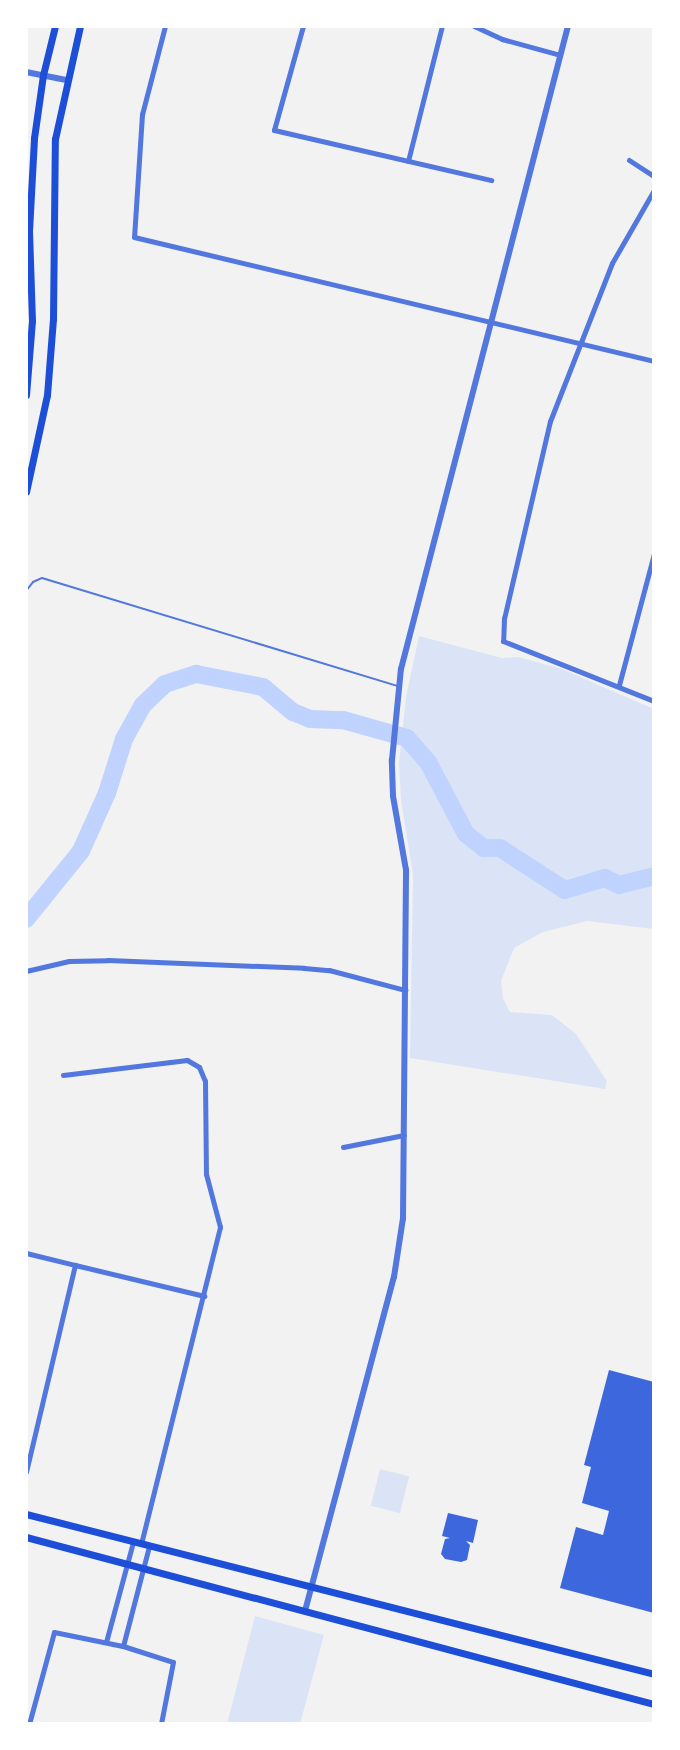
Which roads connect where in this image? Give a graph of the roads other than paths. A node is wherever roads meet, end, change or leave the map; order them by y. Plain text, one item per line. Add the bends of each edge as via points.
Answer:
1 (55, 26) edge
2 (80, 26) edge
3 (165, 26) edge
4 (303, 26) edge
5 (442, 26) edge
6 (474, 26) edge
7 (568, 26) edge
8 (560, 55) junction
9 (26, 72) edge
10 (43, 75) junction
11 (66, 80) junction
12 (629, 160) dead end
13 (408, 161) junction
14 (654, 176) edge
15 (491, 180) dead end
16 (654, 190) edge
17 (492, 321) junction
18 (579, 341) junction
19 (654, 361) edge
20 (26, 395) edge
21 (26, 492) edge
22 (654, 553) edge
23 (26, 591) edge
24 (619, 685) junction
25 (399, 686) junction
26 (654, 701) edge
27 (26, 971) edge
28 (405, 990) junction
29 (63, 1075) dead end
30 (404, 1135) junction
31 (343, 1147) dead end
32 (26, 1253) edge
33 (75, 1265) junction
34 (204, 1296) junction
35 (26, 1472) edge
36 (26, 1514) edge
37 (26, 1537) edge
38 (141, 1544) junction
39 (127, 1563) junction
40 (143, 1567) junction
41 (312, 1588) junction
42 (305, 1611) junction
43 (106, 1642) junction
44 (123, 1646) junction
45 (654, 1674) edge
46 (654, 1704) edge
47 (29, 1724) edge
48 (161, 1724) edge

1 - 10 main road
2 - 11 main road
3 - 17 street via 142,114 134,237
4 - 13 street via 274,130
5 - 13 street
6 - 8 street
7 - 8 street
8 - 17 street
9 - 10 street
10 - 11 street
10 - 20 main road via 31,200 32,321
11 - 21 main road via 55,139 47,395
12 - 14 street
13 - 15 street
16 - 18 street via 612,263
17 - 18 street
17 - 25 street
18 - 19 street
18 - 24 street via 543,448 503,641
22 - 24 street
23 - 25 lane via 42,578
24 - 26 street
25 - 28 street via 392,760 406,870
27 - 28 street via 69,961 108,960 304,968
28 - 30 street
29 - 34 street via 187,1060 204,1073 206,1174 220,1227
30 - 31 street
30 - 41 street via 403,1218 394,1277
32 - 33 street
33 - 34 street
33 - 35 street
34 - 38 street
36 - 38 main road
37 - 39 main road
38 - 39 street
38 - 40 street
38 - 41 main road
39 - 40 main road
39 - 43 street
40 - 42 main road
40 - 44 street
41 - 42 street
41 - 45 main road
42 - 46 main road
43 - 44 street
43 - 47 street via 54,1632
44 - 48 street via 173,1662

